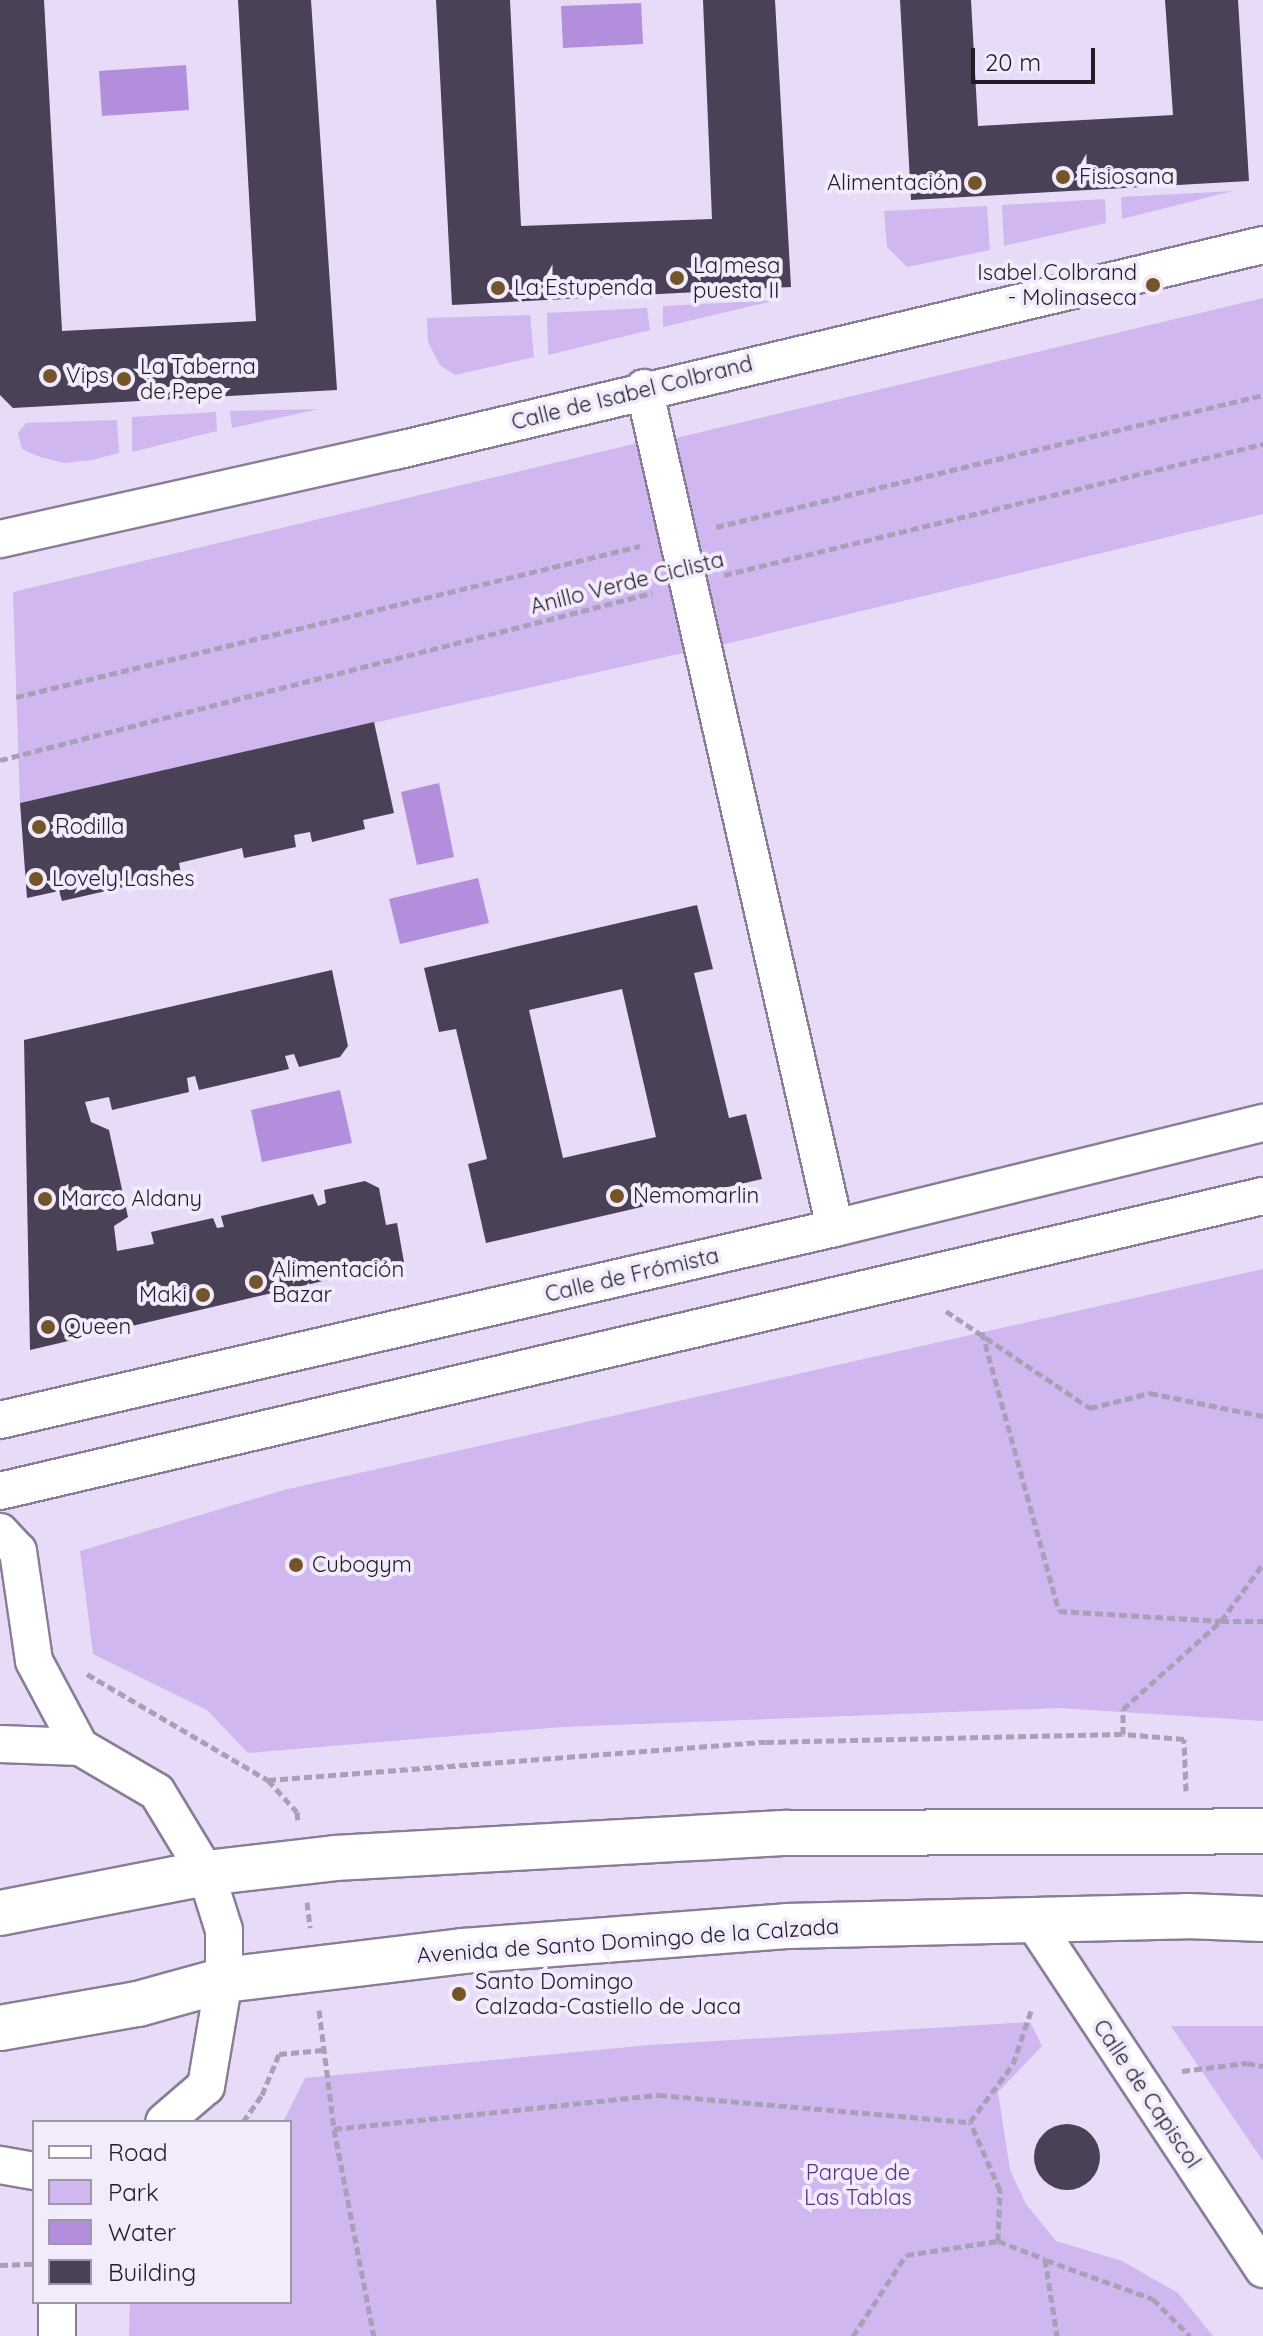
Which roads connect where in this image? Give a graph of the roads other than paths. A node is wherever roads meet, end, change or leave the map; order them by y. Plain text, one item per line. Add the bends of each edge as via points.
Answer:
1 (1263, 245) edge
2 (644, 388) junction
3 (0, 539) edge
4 (1263, 1123) edge
5 (1263, 1196) edge
6 (835, 1228) junction
7 (0, 1420) edge
8 (0, 1491) edge
9 (0, 1532) edge
10 (0, 1744) edge
11 (80, 1747) junction
12 (1263, 1831) edge
13 (206, 1873) junction
14 (0, 1913) edge
15 (1031, 1918) junction
16 (1263, 1919) edge
17 (224, 1980) junction
18 (0, 2028) edge
19 (166, 2120) edge
20 (0, 2165) edge
21 (32, 2171) edge
22 (1263, 2269) edge
23 (57, 2304) edge
24 (57, 2336) edge

1 - 2 street, Calle de Isabel Colbrand
2 - 3 street, Calle de Isabel Colbrand via 395,451
2 - 6 street
4 - 6 street, Calle de Frómista
5 - 8 street
6 - 7 street, Calle de Frómista
9 - 11 street via 18,1551 34,1661
10 - 11 street
11 - 13 street via 157,1792
12 - 13 street via 787,1833 303,1861
13 - 14 street
13 - 17 street via 224,1930
15 - 16 street, Avenida de Santo Domingo de la Calzada
15 - 17 street, Avenida de Santo Domingo de la Calzada via 787,1926 314,1967
15 - 22 street, Calle de Capiscol
17 - 18 street, Avenida de Santo Domingo de la Calzada via 138,2004
17 - 19 street via 206,2086
20 - 21 street
23 - 24 street

